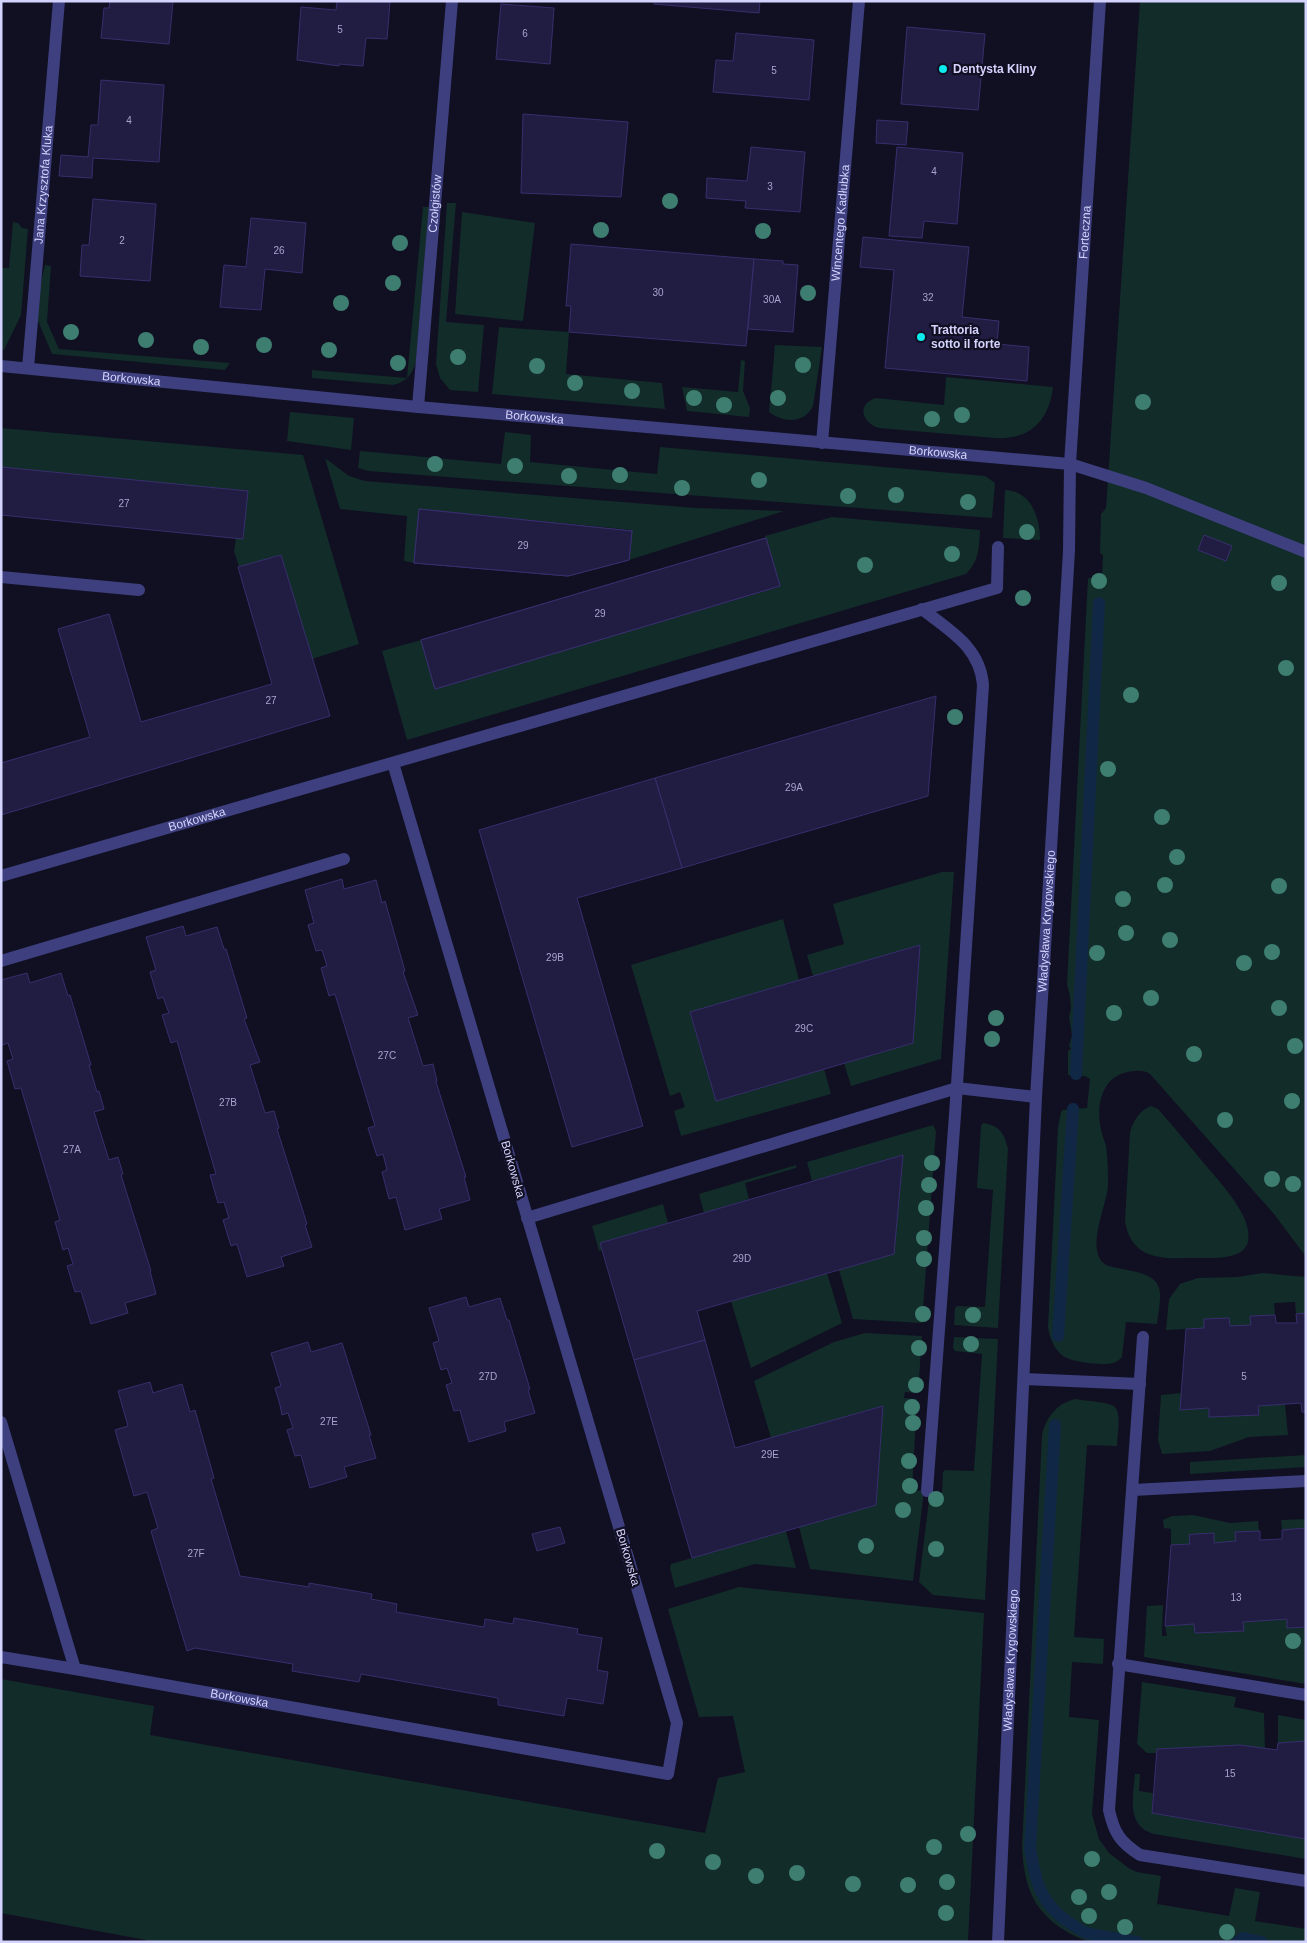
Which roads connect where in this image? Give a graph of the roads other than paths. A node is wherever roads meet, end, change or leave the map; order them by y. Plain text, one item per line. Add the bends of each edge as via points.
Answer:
1 (59, 1) edge
2 (452, 1) edge
3 (859, 1) edge
4 (1100, 1) edge
5 (1, 366) edge
6 (28, 368) junction
7 (418, 407) junction
8 (822, 443) junction
9 (1070, 464) junction
10 (998, 547) dead end
11 (1306, 552) edge
12 (1, 577) edge
13 (139, 590) dead end
14 (922, 609) junction
15 (393, 763) junction
16 (344, 859) dead end
17 (1, 876) edge
18 (1, 961) edge
19 (957, 1088) junction
20 (1036, 1097) junction
21 (527, 1218) junction
22 (1143, 1337) dead end
23 (1024, 1378) junction
24 (1140, 1384) junction
25 (1, 1422) edge
26 (1306, 1481) edge
27 (1133, 1490) junction
28 (927, 1491) dead end
29 (1, 1657) edge
30 (1118, 1664) junction
31 (75, 1668) junction
32 (1306, 1695) edge
33 (1306, 1881) edge
34 (998, 1942) edge

1 - 6 street, Jana Krzysztofa Kluka
2 - 7 street, Czołgistów
3 - 8 street, Wincentego Kadłubka
4 - 9 street, Forteczna
5 - 6 street, Borkowska
6 - 7 street, Borkowska
7 - 8 street, Borkowska
8 - 9 street, Borkowska
9 - 11 street, Borkowska via 1146,488
9 - 20 street, Władysława Krygowskiego via 1069,551
10 - 14 street, Borkowska via 997,588
12 - 13 street
14 - 15 street, Borkowska
14 - 19 street via 965,643 982,672 983,685
15 - 17 street, Borkowska
15 - 21 street, Borkowska
16 - 18 street
19 - 20 street
19 - 21 street
19 - 28 street
20 - 23 street, Władysława Krygowskiego
21 - 31 street, Borkowska via 677,1723 668,1774
22 - 24 street
23 - 24 street
23 - 34 street, Władysława Krygowskiego
24 - 27 street
25 - 31 street
26 - 27 street
27 - 30 street
29 - 31 street, Borkowska
30 - 32 street
30 - 33 street via 1109,1810 1113,1828 1124,1845 1140,1855

